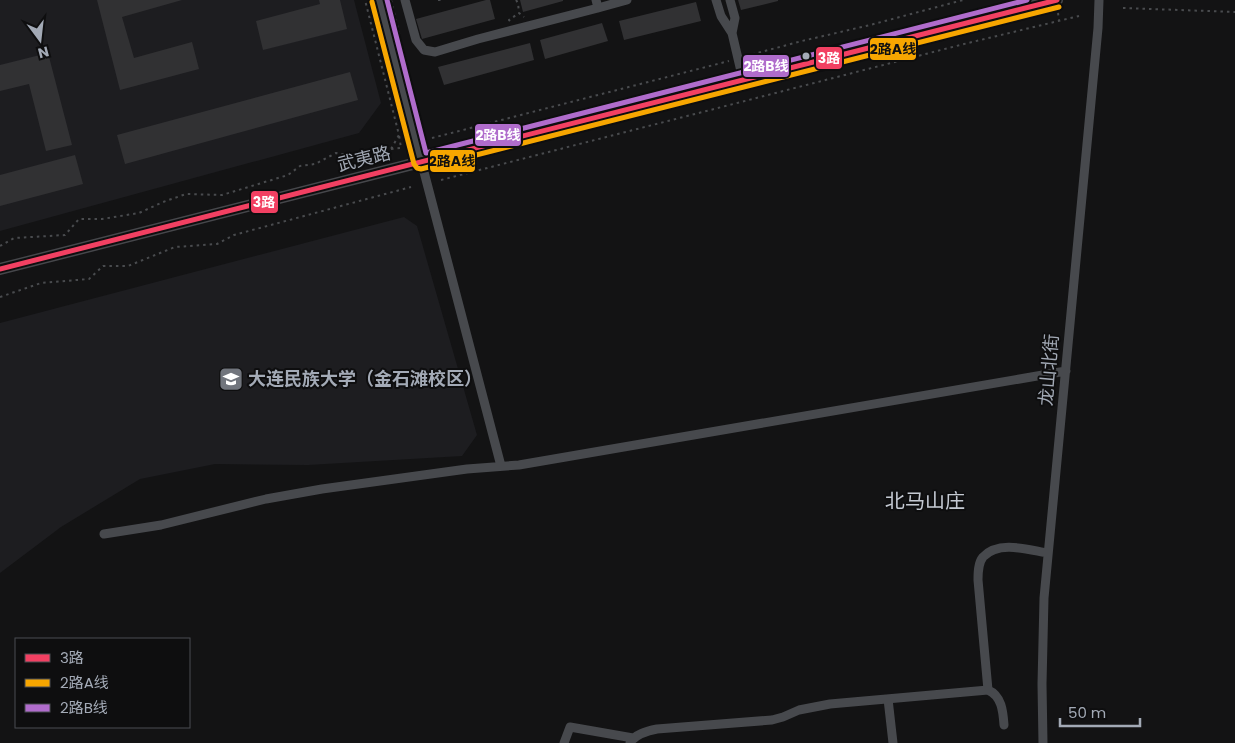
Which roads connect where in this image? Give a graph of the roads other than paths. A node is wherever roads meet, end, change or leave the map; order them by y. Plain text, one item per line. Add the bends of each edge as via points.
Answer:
1 (378, 0) edge
2 (405, 0) edge
3 (627, 0) edge
4 (716, 0) edge
5 (730, 0) edge
6 (1099, 0) edge
7 (597, 4) edge
8 (1057, 6) edge
9 (732, 33) junction
10 (743, 80) junction
11 (421, 162) junction
12 (0, 269) edge
13 (1066, 371) junction
14 (501, 466) junction
15 (104, 534) dead end
16 (1048, 553) junction
17 (988, 690) junction
18 (888, 699) junction
19 (1004, 725) dead end
20 (631, 741) edge
21 (564, 743) edge
22 (893, 743) edge
23 (1043, 743) edge

1 - 11 street
2 - 7 street via 416,40 424,50 435,52
3 - 7 street
4 - 9 street
5 - 9 street via 735,18
6 - 13 street, 龙山北街
8 - 10 main road, 武夷路
9 - 10 street
10 - 11 main road, 武夷路
11 - 12 main road, 武夷路
11 - 14 street
13 - 14 street
13 - 16 street, 龙山北街
14 - 15 street via 294,494 161,525
16 - 17 street via 1008,547 982,558 978,580
16 - 23 street, 龙山北街 via 1044,598
17 - 18 street
17 - 19 street via 1000,702
18 - 20 street via 818,705 772,720 657,729
18 - 22 street
20 - 21 street via 570,727

